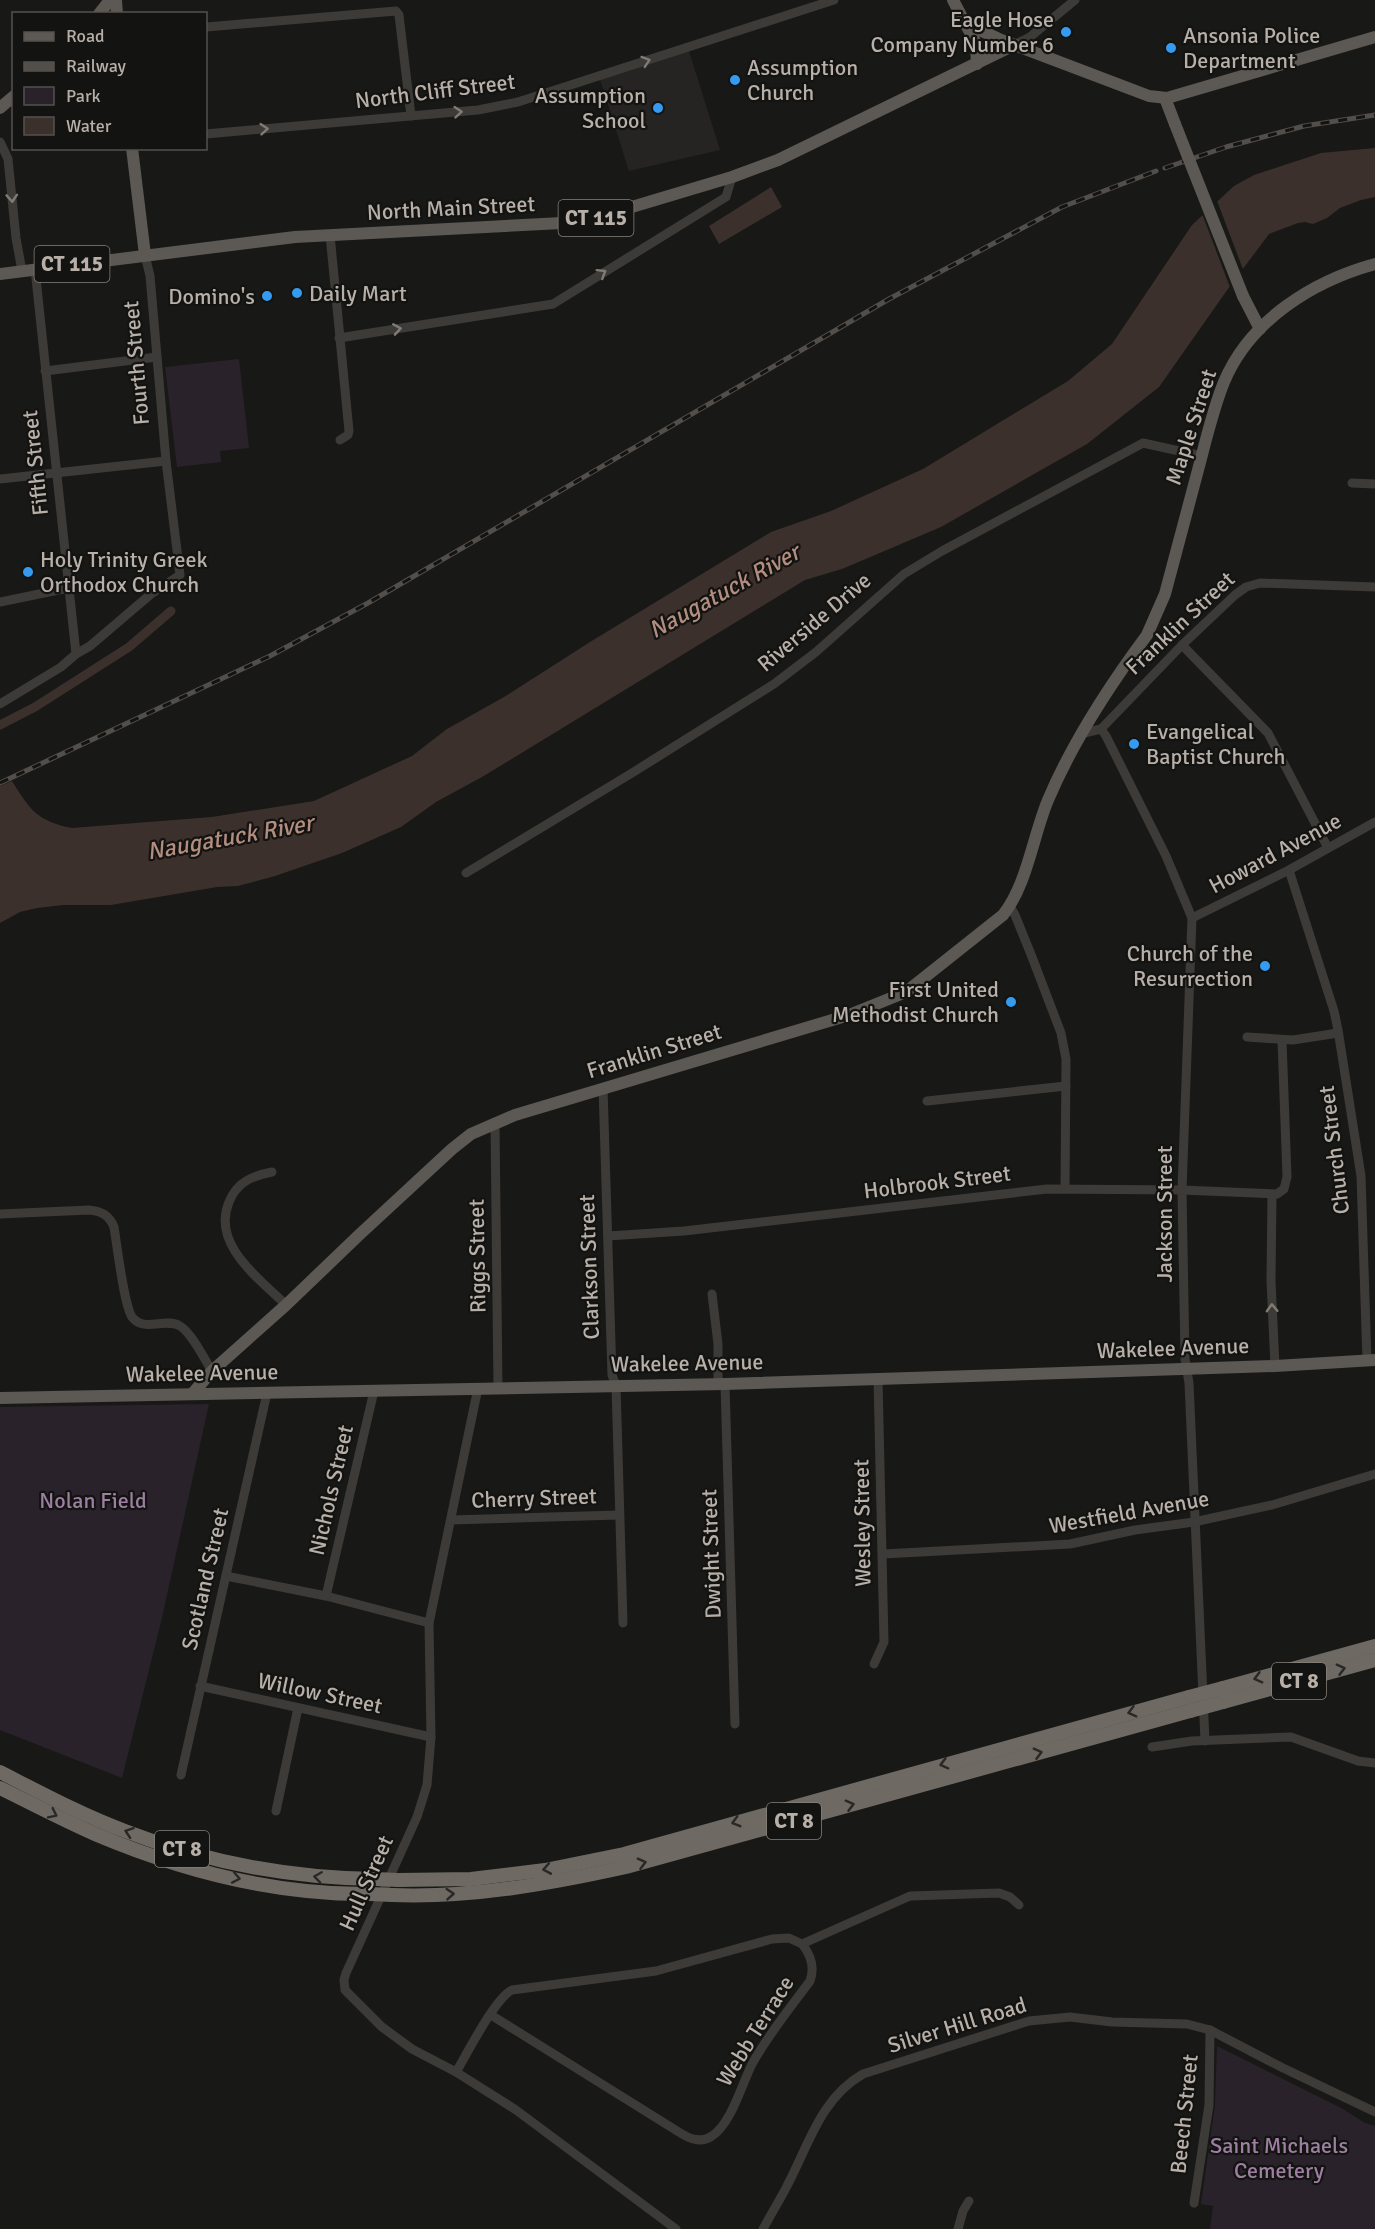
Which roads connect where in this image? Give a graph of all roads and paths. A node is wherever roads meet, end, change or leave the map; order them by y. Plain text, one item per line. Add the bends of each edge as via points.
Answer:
1 (110, 0) edge
2 (834, 0) edge
3 (953, 0) edge
4 (1075, 0) edge
5 (101, 12) edge
6 (965, 22) junction
7 (207, 27) edge
8 (1375, 37) edge
9 (1014, 45) junction
10 (977, 64) junction
11 (12, 98) edge
12 (1165, 98) junction
13 (0, 108) edge
14 (411, 116) junction
15 (207, 134) edge
16 (0, 142) edge
17 (132, 150) edge
18 (732, 177) junction
19 (330, 235) junction
20 (145, 255) junction
21 (1375, 264) edge
22 (35, 269) junction
23 (22, 271) junction
24 (0, 274) edge
25 (1260, 328) junction
26 (339, 338) junction
27 (157, 357) junction
28 (45, 371) junction
29 (340, 440) dead end
30 (1202, 456) junction
31 (166, 460) junction
32 (57, 472) junction
33 (0, 478) edge
34 (1352, 483) dead end
35 (1375, 484) edge
36 (1375, 587) edge
37 (68, 588) junction
38 (0, 602) edge
39 (1182, 645) junction
40 (76, 654) junction
41 (0, 704) edge
42 (1101, 729) junction
43 (1080, 734) junction
44 (1375, 822) edge
45 (1328, 848) junction
46 (1289, 870) junction
47 (466, 873) dead end
48 (1010, 906) junction
49 (1192, 918) junction
50 (1338, 1033) junction
51 (1247, 1037) dead end
52 (1282, 1040) junction
53 (1066, 1086) junction
54 (603, 1088) junction
55 (927, 1101) dead end
56 (495, 1122) junction
57 (272, 1172) dead end
58 (1065, 1188) junction
59 (1182, 1190) junction
60 (1272, 1195) junction
61 (0, 1214) edge
62 (608, 1236) junction
63 (712, 1294) dead end
64 (286, 1305) junction
65 (1371, 1361) edge
66 (1275, 1366) junction
67 (1187, 1369) junction
68 (212, 1371) junction
69 (878, 1378) junction
70 (722, 1384) junction
71 (616, 1386) junction
72 (478, 1388) junction
73 (498, 1389) junction
74 (374, 1392) junction
75 (193, 1393) junction
76 (267, 1393) junction
77 (0, 1398) edge
78 (1375, 1474) edge
79 (619, 1515) junction
80 (451, 1520) junction
81 (1194, 1522) junction
82 (883, 1554) junction
83 (226, 1576) junction
84 (326, 1596) junction
85 (429, 1623) junction
86 (623, 1623) dead end
87 (1375, 1646) edge
88 (1375, 1660) edge
89 (874, 1664) dead end
90 (200, 1686) junction
91 (1223, 1695) junction
92 (1189, 1704) junction
93 (298, 1708) junction
94 (735, 1724) dead end
95 (430, 1737) junction
96 (1205, 1741) junction
97 (1152, 1747) dead end
98 (1375, 1763) edge
99 (0, 1772) edge
100 (181, 1775) dead end
101 (0, 1788) edge
102 (276, 1811) dead end
103 (1019, 1905) dead end
104 (802, 1944) junction
105 (491, 2014) junction
106 (1210, 2030) junction
107 (456, 2072) junction
108 (1375, 2112) edge
109 (969, 2201) dead end
110 (1194, 2203) dead end
111 (676, 2229) edge
112 (763, 2229) edge
113 (958, 2229) edge

1 - 5 main road
14 -> 2 street, North Cliff Street via 518,102
3 - 6 main road
4 - 9 street
6 - 9 main road
6 - 10 main road via 976,43
7 - 14 street via 396,11
8 - 12 main road
9 - 10 main road, North Main Street / CT 115
9 - 12 main road via 1149,96
10 - 18 main road, North Main Street / CT 115 via 778,160
11 - 13 main road
12 - 25 main road, bridge via 1243,296
15 -> 14 street, North Cliff Street
16 -> 23 street via 8,159
17 - 20 main road, Fourth Street
18 - 19 main road, North Main Street / CT 115 via 595,218 562,223
26 -> 18 street via 553,304 726,197
19 - 20 main road, North Main Street / CT 115
19 - 26 street
20 - 22 main road, North Main Street / CT 115
20 - 27 street, Fourth Street
21 - 25 main road via 1316,288
22 - 23 main road, North Main Street / CT 115
22 - 28 street, Fifth Street
23 - 24 main road, North Main Street / CT 115
25 - 30 main road, Maple Street via 1224,381
26 - 29 street via 349,431
27 - 28 street
27 - 31 street, Fourth Street
28 - 32 street, Fifth Street
30 - 43 main road, Maple Street via 1156,617
30 - 47 street, Riverside Drive via 1143,443 942,551 904,574 774,684
31 - 32 street
31 - 40 street, Fourth Street via 180,575
32 - 33 street
32 - 37 street, Fifth Street
34 - 35 street
36 - 39 street, Franklin Street via 1250,585
37 - 38 street
37 - 40 street, Fifth Street
39 - 42 street, Franklin Street
39 - 45 street via 1268,733
40 - 41 street
42 - 43 street
42 - 49 street, Jackson Street via 1166,856
43 - 48 main road, Franklin Street via 1049,798
44 - 45 street, Howard Avenue
45 - 46 street, Howard Avenue
46 - 49 street, Howard Avenue
46 - 50 street, Church Street
48 - 53 street via 1059,1024 1066,1059
48 - 54 main road, Franklin Street via 906,992 849,1015
49 - 59 street, Jackson Street
50 - 52 street
50 - 65 street, Church Street via 1361,1176
51 - 52 street
52 - 60 street via 1287,1177 1284,1189
53 - 55 street
53 - 58 street
54 - 56 main road, Franklin Street
54 - 62 street, Clarkson Street
56 - 64 main road, Franklin Street via 452,1149
56 - 73 street, Riggs Street
57 - 64 street via 251,1177 235,1191 226,1208 225,1227 239,1257
58 - 59 street, Holbrook Street
58 - 62 street, Holbrook Street
59 - 60 street, Holbrook Street
59 - 67 street, Jackson Street
66 -> 60 street
61 - 68 street via 89,1210 108,1216 114,1227 127,1304 133,1318 142,1324 170,1323 183,1328
62 - 71 street, Clarkson Street via 612,1375
63 - 70 street, Dwight Street
64 - 68 main road, Franklin Street
65 - 66 main road, Wakelee Avenue
66 - 67 main road, Wakelee Avenue
67 - 69 main road, Wakelee Avenue
67 - 81 street, Jackson Street
68 - 75 main road, Franklin Street
69 - 70 main road, Wakelee Avenue
69 - 82 street, Wesley Street
70 - 71 main road, Wakelee Avenue
70 - 94 street, Dwight Street
71 - 73 main road, Wakelee Avenue
71 - 79 street, Clarkson Street
72 - 73 main road, Wakelee Avenue
72 - 74 main road, Wakelee Avenue
72 - 80 street, Hull Street
74 - 76 main road, Wakelee Avenue
74 - 84 street, Nichols Street
75 - 76 main road, Wakelee Avenue
75 - 77 main road, Wakelee Avenue
76 - 83 street, Scotland Street
78 - 81 street, Westfield Avenue via 1272,1505
79 - 80 street, Cherry Street
79 - 86 street, Clarkson Street
80 - 85 street, Hull Street
81 - 82 street, Westfield Avenue via 1049,1546
81 - 96 street, Jackson Street
82 - 89 street, Wesley Street via 884,1642
83 - 84 street
83 - 90 street, Scotland Street
84 - 85 street
85 - 95 street, Hull Street
87 -> 91 highway, CT 8
91 -> 88 highway, CT 8
90 - 93 street, Willow Street
90 - 100 street, Scotland Street
91 - 92 highway, CT 8, bridge
92 -> 99 highway, CT 8, bridge via 624,1854 545,1870 471,1879 332,1879 228,1863 126,1832
101 -> 92 highway, CT 8, bridge via 134,1849 195,1869 286,1888 424,1896 495,1891 606,1872
93 - 95 street, Willow Street
93 - 102 street
95 - 107 street, Hull Street via 430,1772 424,1799 344,1985 348,1995 382,2027 412,2049
96 - 97 street
96 - 98 street via 1291,1737 1319,1749
103 - 104 street via 999,1893 910,1896
104 - 105 street, Webb Terrace via 789,1938 772,1939 656,1971 517,1988 503,1996
104 - 105 street, Webb Terrace via 812,1962 810,1981 753,2063 723,2126 706,2139 682,2134
105 - 107 street, Webb Terrace
106 - 108 street, Silver Hill Road
106 - 110 street, Beech Street via 1209,2105
106 - 112 street, Silver Hill Road via 1187,2024 1078,2018 1029,2021 863,2074 846,2085 816,2124
107 - 111 street, Hull Street via 530,2120
109 - 113 street

